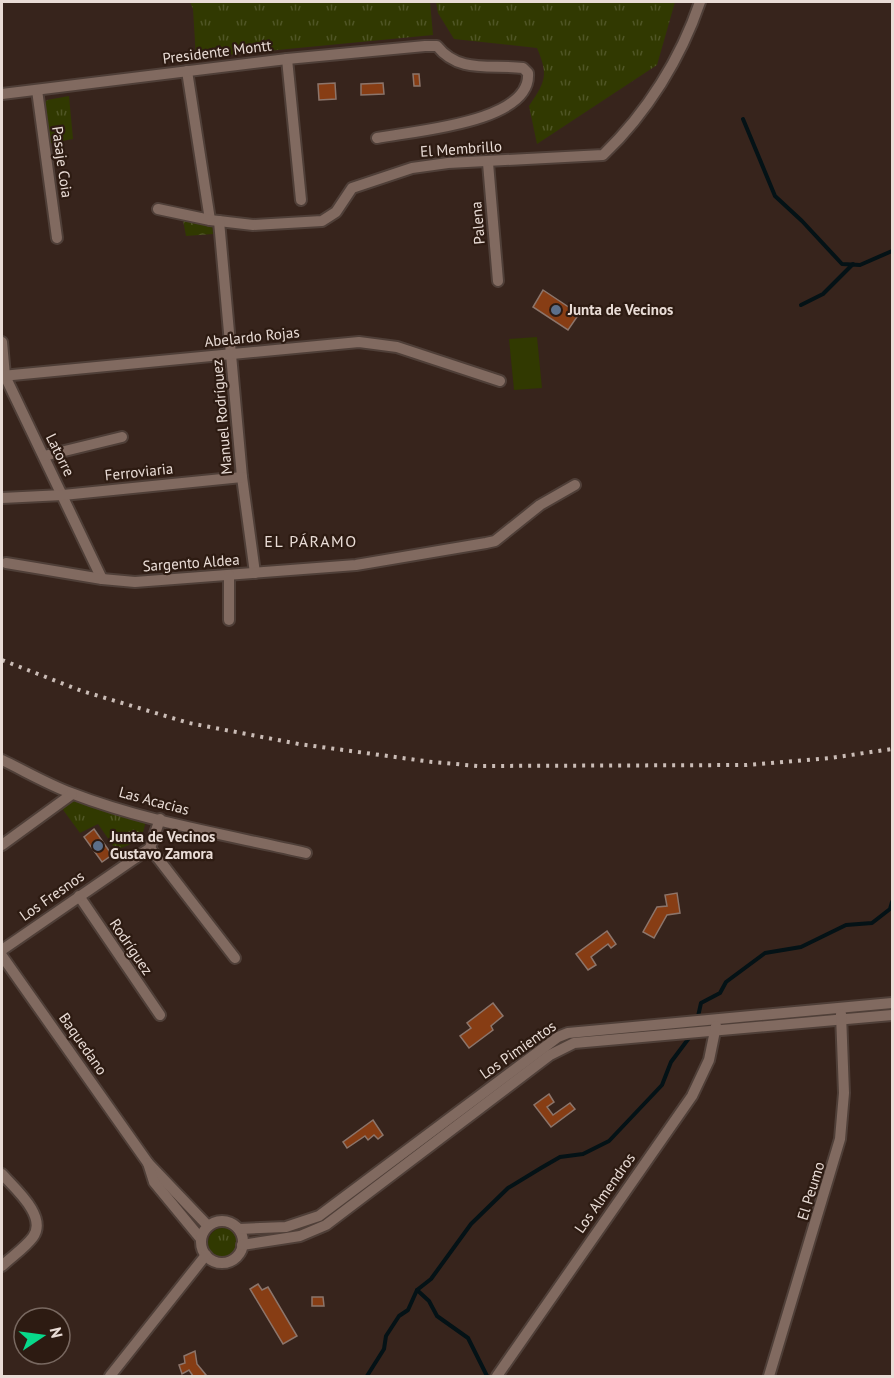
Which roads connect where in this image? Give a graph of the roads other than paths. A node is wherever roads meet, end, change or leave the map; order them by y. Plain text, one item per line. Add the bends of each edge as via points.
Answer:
1 (700, 2) edge
2 (287, 59) junction
3 (187, 71) junction
4 (37, 90) junction
5 (2, 94) edge
6 (377, 138) dead end
7 (488, 163) junction
8 (301, 200) dead end
9 (158, 208) dead end
10 (214, 221) junction
11 (57, 238) dead end
12 (498, 280) dead end
13 (2, 342) edge
14 (231, 354) junction
15 (3, 376) edge
16 (500, 381) dead end
17 (122, 437) dead end
18 (44, 456) junction
19 (242, 477) junction
20 (575, 485) dead end
21 (63, 495) junction
22 (2, 498) edge
23 (6, 563) dead end
24 (255, 573) junction
25 (229, 575) junction
26 (102, 579) junction
27 (229, 620) dead end
28 (2, 760) edge
29 (72, 794) junction
30 (160, 819) junction
31 (2, 845) edge
32 (150, 848) junction
33 (306, 853) dead end
34 (79, 896) junction
35 (2, 950) edge
36 (2, 956) edge
37 (235, 958) dead end
38 (892, 1003) edge
39 (841, 1008) junction
40 (160, 1015) dead end
41 (892, 1015) edge
42 (717, 1019) junction
43 (841, 1021) junction
44 (715, 1031) junction
45 (148, 1163) junction
46 (2, 1174) edge
47 (208, 1226) junction
48 (238, 1229) junction
49 (201, 1239) junction
50 (243, 1245) junction
51 (206, 1255) junction
52 (2, 1266) edge
53 (110, 1377) edge
54 (497, 1377) edge
55 (770, 1377) edge

1 - 7 street, El Membrillo via 678,56 626,133 603,155
2 - 3 street, Presidente Montt
2 - 6 street, Presidente Montt via 437,46 456,64 523,68 528,73 526,89 512,104 486,116
2 - 8 street
3 - 4 street, Presidente Montt
3 - 10 street, Manuel Rodríguez
4 - 5 street, Presidente Montt
4 - 11 street, Pasaje Coia
7 - 10 street, El Membrillo via 412,168 363,183 352,188 336,212 322,221 253,225
7 - 12 street, Palena
9 - 10 street, El Membrillo
10 - 14 street, Manuel Rodríguez
13 - 15 street, Latorre
14 - 15 street, Abelardo Rojas
14 - 16 street, Abelardo Rojas via 341,343 380,344
14 - 19 street, Manuel Rodríguez
15 - 18 street, Latorre
17 - 18 street
18 - 21 street, Latorre
19 - 21 street, Ferroviaria
19 - 24 street, Manuel Rodríguez
20 - 24 street, Sargento Aldea via 540,505 495,541 356,565
21 - 22 street, Ferroviaria
21 - 26 street, Latorre
23 - 26 street, Sargento Aldea
24 - 25 street, Sargento Aldea
25 - 26 street, Sargento Aldea via 135,582
25 - 27 street
28 - 29 street, Las Acacias
29 - 30 street, Las Acacias
29 - 31 street
30 - 32 street
30 - 33 street, Las Acacias
32 - 34 street, Los Fresnos
32 - 37 street
34 - 35 street, Los Fresnos
34 - 40 street, Rodríguez
36 - 45 street, Baquedano
38 - 39 street, Los Pimientos
39 - 42 street, Los Pimientos
39 - 43 street, El Peumo
41 - 43 street, Los Pimientos
42 - 44 street, Los Almendros
42 - 48 street, Los Pimientos via 582,1030 558,1037 326,1212 286,1227
43 - 44 street, Los Pimientos
43 - 55 street, El Peumo via 844,1093 840,1139
44 - 50 street, Los Pimientos via 597,1040 563,1048 326,1226 300,1236
44 - 54 street, Los Almendros via 710,1060 692,1096
45 - 47 street
45 - 49 street via 154,1182
46 - 52 street via 31,1209 37,1225 33,1237
47 - 48 street via 224,1221
47 - 49 street
48 - 50 street
49 - 51 street
50 - 51 street via 230,1261 217,1262
51 - 53 street

